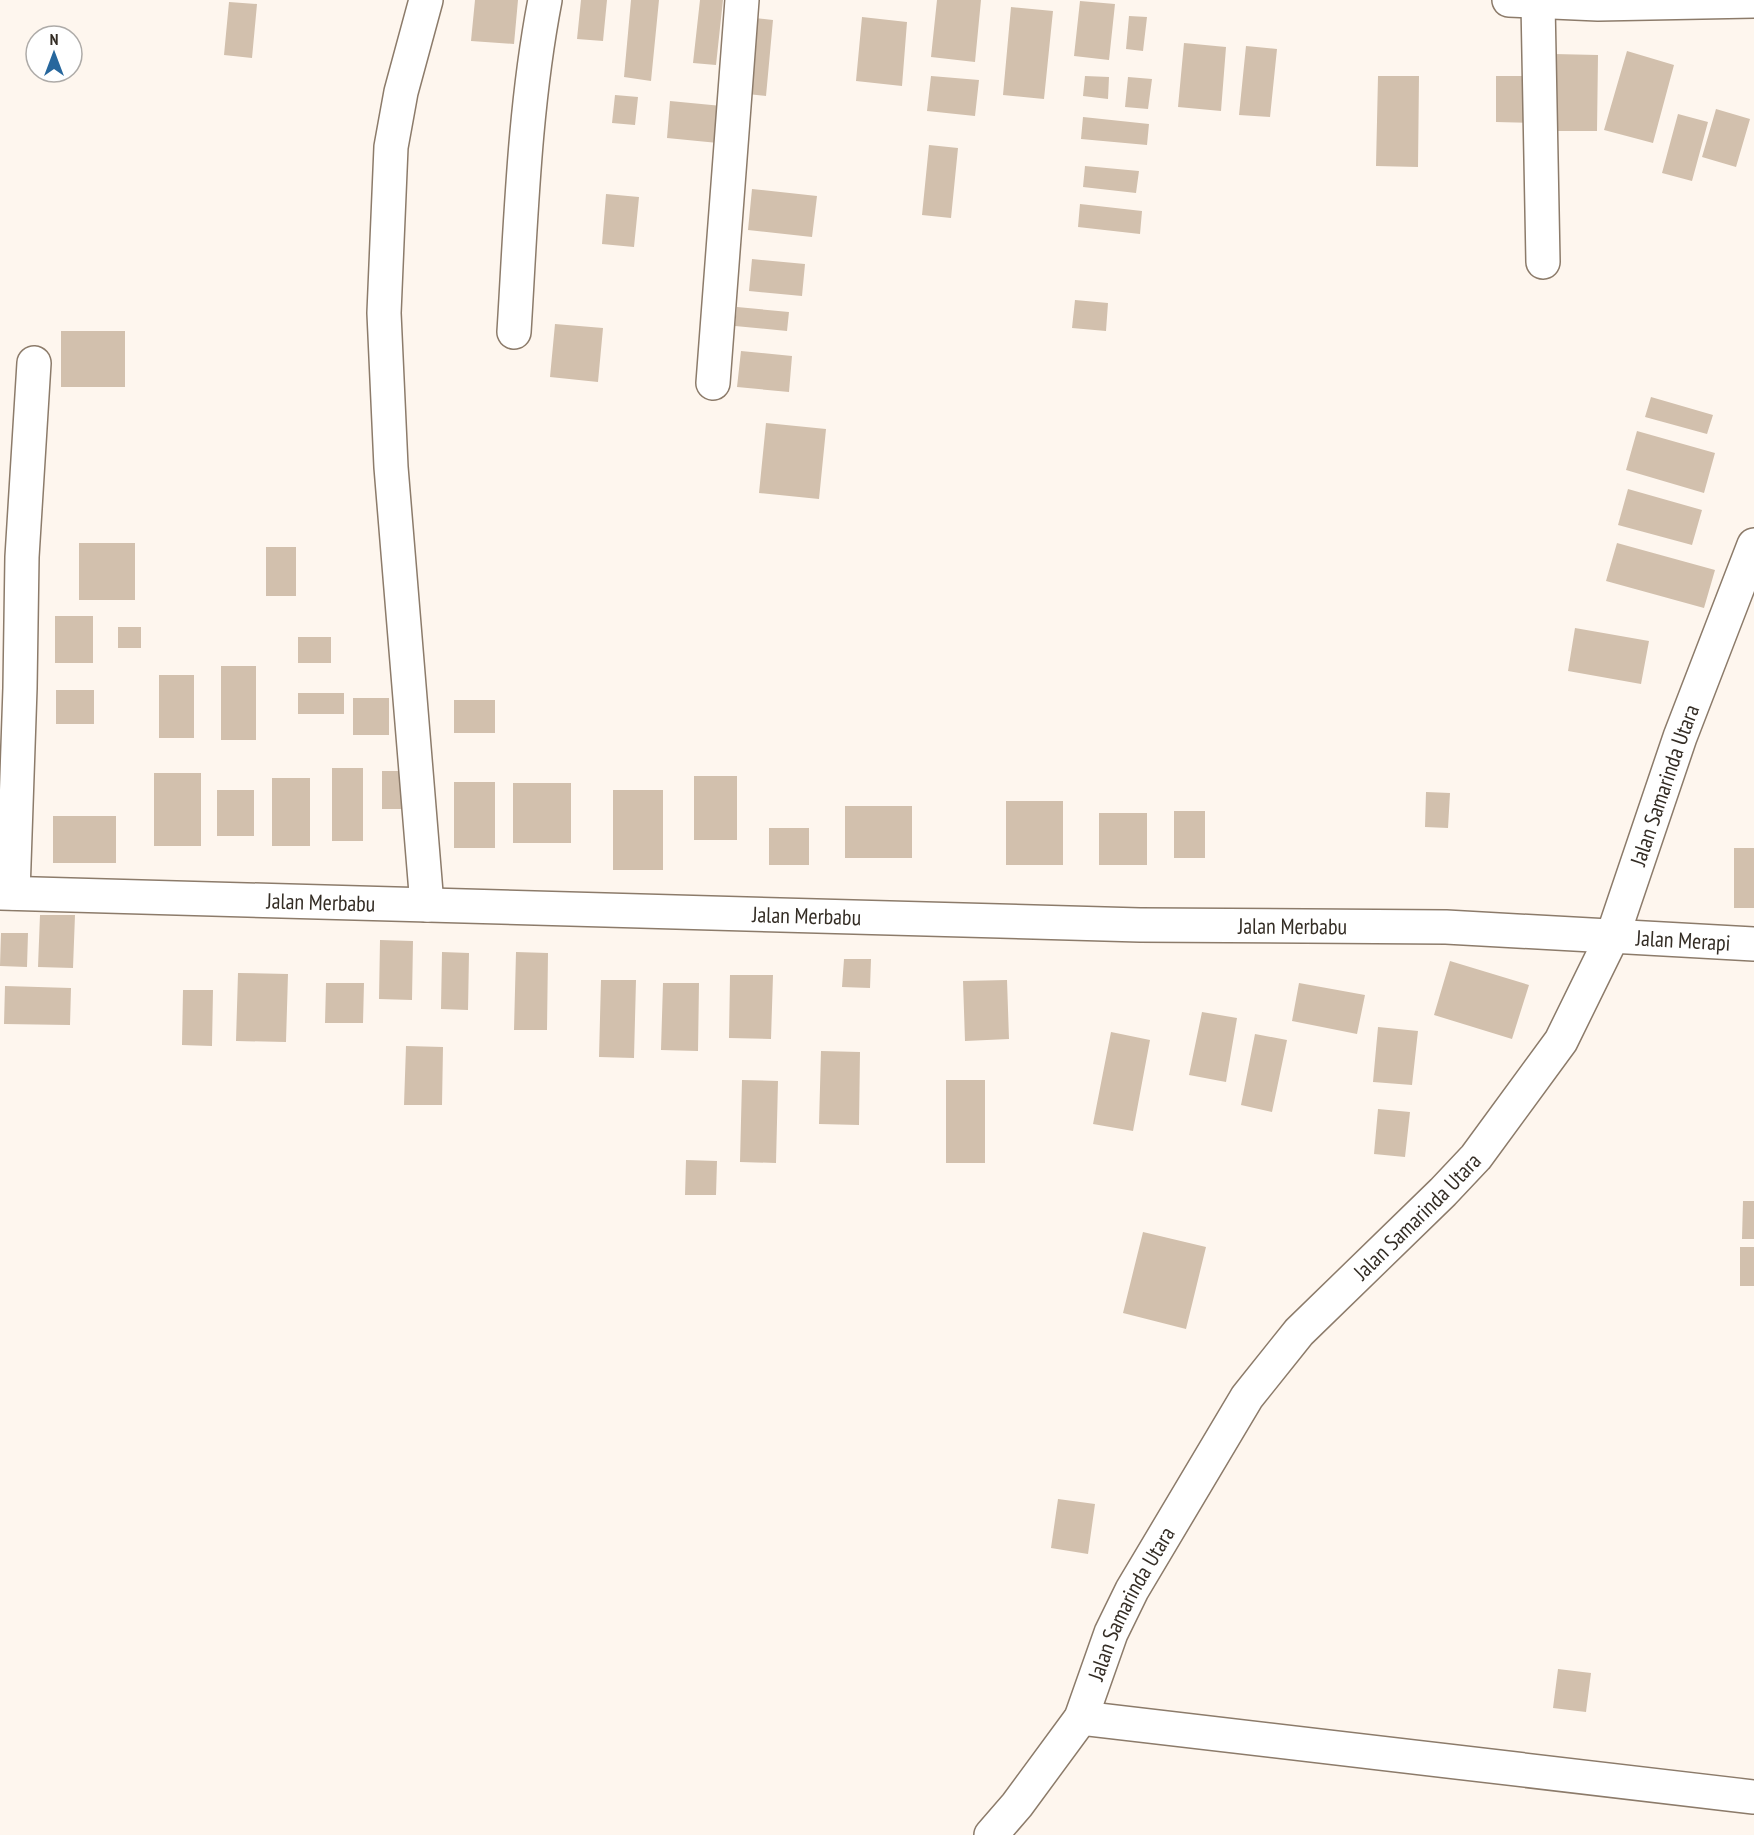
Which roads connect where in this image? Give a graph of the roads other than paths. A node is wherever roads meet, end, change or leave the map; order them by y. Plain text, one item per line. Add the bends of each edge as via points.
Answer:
1 (426, 0) edge
2 (545, 0) edge
3 (742, 0) edge
4 (1523, 1) edge
5 (1754, 1) edge
6 (1573, 2) edge
7 (1543, 262) dead end
8 (514, 332) dead end
9 (34, 363) dead end
10 (713, 383) dead end
11 (1754, 545) edge
12 (7, 893) edge
13 (428, 905) junction
14 (1613, 934) junction
15 (1754, 944) edge
16 (1081, 1718) junction
17 (1754, 1797) edge
18 (995, 1834) edge

1 - 13 main road via 401,92 391,147 384,313 391,467
2 - 8 main road via 533,74
3 - 10 main road
4 - 6 main road
4 - 7 main road
5 - 6 main road
9 - 12 main road
11 - 14 main road, Jalan Samarinda Utara via 1680,737
12 - 13 main road, Jalan Merbabu
13 - 14 main road, Jalan Merbabu
14 - 15 main road, Jalan Merapi
14 - 16 main road, Jalan Samarinda Utara via 1561,1041 1476,1157 1299,1332 1247,1397 1132,1590 1111,1633
16 - 17 main road
16 - 18 main road, Jalan Samarinda Utara

